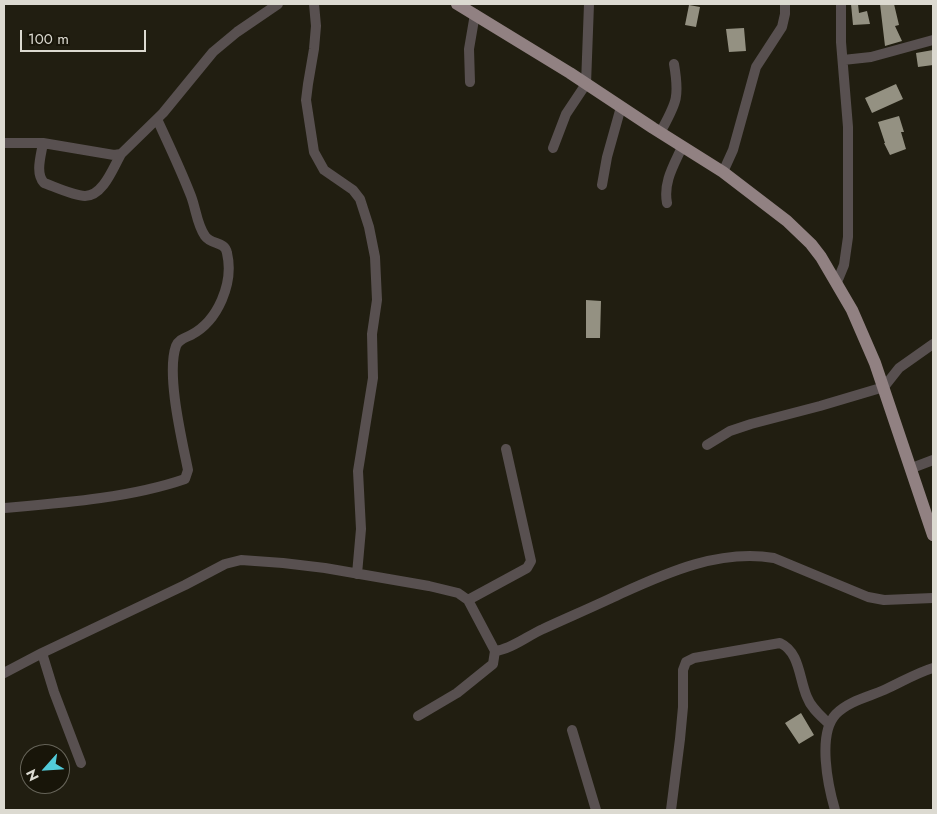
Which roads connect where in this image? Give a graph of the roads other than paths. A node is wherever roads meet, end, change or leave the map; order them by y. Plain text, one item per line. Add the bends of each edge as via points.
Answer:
1 (278, 4) edge
2 (314, 4) edge
3 (457, 4) edge
4 (589, 4) edge
5 (785, 4) edge
6 (841, 4) edge
7 (475, 14) junction
8 (933, 40) edge
9 (843, 60) junction
10 (674, 64) dead end
11 (470, 82) dead end
12 (586, 84) junction
13 (621, 107) junction
14 (157, 120) junction
15 (660, 133) junction
16 (4, 143) edge
17 (43, 143) junction
18 (682, 147) junction
19 (553, 148) dead end
20 (121, 154) junction
21 (723, 172) junction
22 (602, 185) dead end
23 (667, 203) dead end
24 (836, 282) junction
25 (933, 344) edge
26 (875, 362) junction
27 (899, 368) junction
28 (884, 387) junction
29 (707, 445) dead end
30 (506, 449) dead end
31 (933, 460) edge
32 (912, 468) junction
33 (4, 508) edge
34 (933, 535) edge
35 (357, 574) junction
36 (933, 598) edge
37 (468, 600) junction
38 (495, 651) junction
39 (42, 653) junction
40 (933, 668) edge
41 (4, 673) edge
42 (418, 716) dead end
43 (829, 724) junction
44 (572, 730) dead end
45 (81, 764) dead end
46 (596, 810) edge
47 (671, 810) edge
48 (835, 810) edge

1 - 14 street via 214,52
2 - 35 street via 316,26 306,100 314,152 324,170 353,190 360,199 374,257 377,300 372,334 373,378 358,471 361,529
3 - 7 main road
4 - 12 street
5 - 21 street via 782,27 756,67 733,150
6 - 9 street
7 - 11 street via 469,49
7 - 12 main road
8 - 9 street via 872,57
9 - 24 street via 848,127 848,236 844,265
10 - 15 street via 677,99
12 - 13 main road
12 - 19 street via 566,114
13 - 15 main road
13 - 22 street
14 - 20 street
14 - 33 street via 192,198 204,236 220,244 227,251 228,259 227,289 217,309 206,324 177,344 173,362 175,400 188,470 185,479 156,489
15 - 18 main road
16 - 17 street
17 - 20 street
17 - 20 street via 40,179 83,196 100,189
18 - 21 main road
18 - 23 street via 666,185
21 - 24 main road via 787,221 821,257
24 - 26 main road
25 - 27 street
26 - 27 street via 885,369
26 - 28 main road
27 - 28 street
28 - 29 street via 751,424 730,431
28 - 32 main road
30 - 37 street via 531,561 526,568
31 - 32 street
32 - 34 main road
35 - 37 street via 429,586 458,593
35 - 39 street via 241,560 225,564
36 - 38 street via 884,600 868,597 774,558 728,558 676,570
37 - 38 street
38 - 42 street via 493,664 451,697
39 - 41 street
39 - 45 street
40 - 43 street via 852,702 835,714
43 - 47 street via 807,698 794,654 788,646 780,643 686,662
43 - 48 street via 828,786
44 - 46 street

